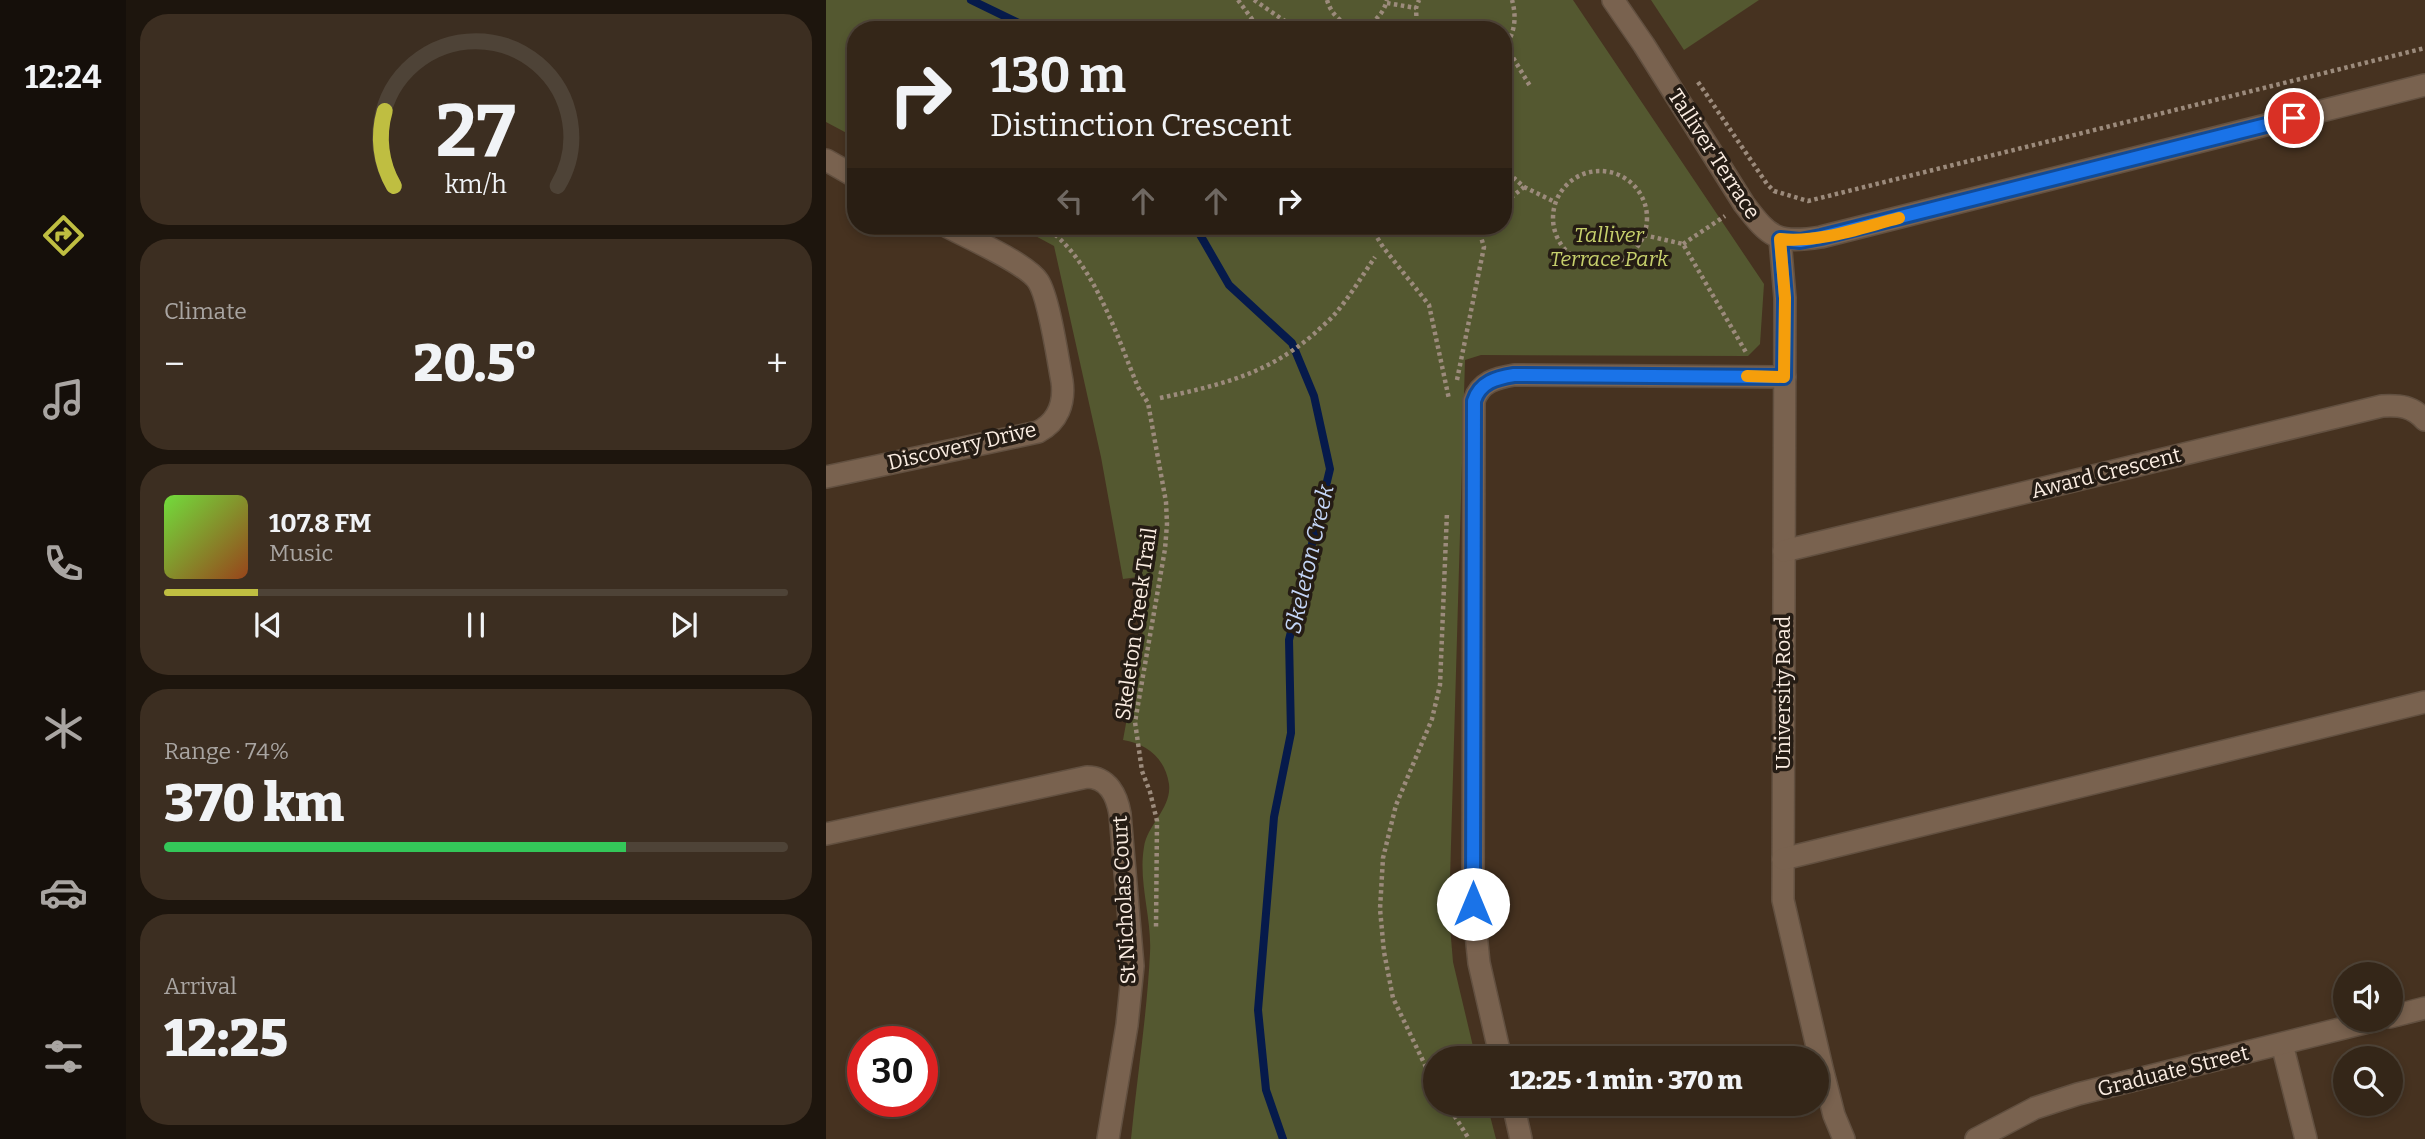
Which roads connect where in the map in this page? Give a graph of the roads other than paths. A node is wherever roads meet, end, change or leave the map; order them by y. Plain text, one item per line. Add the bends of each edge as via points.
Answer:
1 (1613, 0) edge
2 (2425, 85) edge
3 (826, 160) edge
4 (847, 172) edge
5 (962, 235) edge
6 (1780, 239) junction
7 (1784, 377) junction
8 (2425, 419) edge
9 (826, 477) edge
10 (1784, 551) junction
11 (2425, 702) edge
12 (826, 834) edge
13 (1783, 859) junction
14 (2425, 1008) edge
15 (2403, 1014) edge
16 (2333, 1031) edge
17 (2282, 1044) junction
18 (1499, 1046) edge
19 (1516, 1116) edge
20 (1990, 1135) edge
21 (1108, 1139) edge
22 (1521, 1139) edge
23 (1844, 1139) edge
24 (2306, 1139) edge

1 - 6 street, Talliver Terrace via 1744,204 1761,226
2 - 6 street via 1821,237
3 - 4 street
5 - 9 street, Discovery Drive via 1038,281 1062,381 1059,412 1038,432
6 - 7 street, University Road
7 - 10 street, University Road
7 - 18 street via 1514,375 1492,380 1477,393 1473,904 1479,963
8 - 10 street, Award Crescent via 2416,410 2382,406
10 - 13 street, University Road
11 - 13 street
12 - 21 street, St Nicholas Court via 1087,777 1111,789 1120,814 1133,966
13 - 23 street, University Road via 1786,920 1834,1115
14 - 15 street
16 - 17 street, Graduate Street
17 - 20 street, Graduate Street via 2078,1094 2035,1108
17 - 24 street
19 - 22 street

